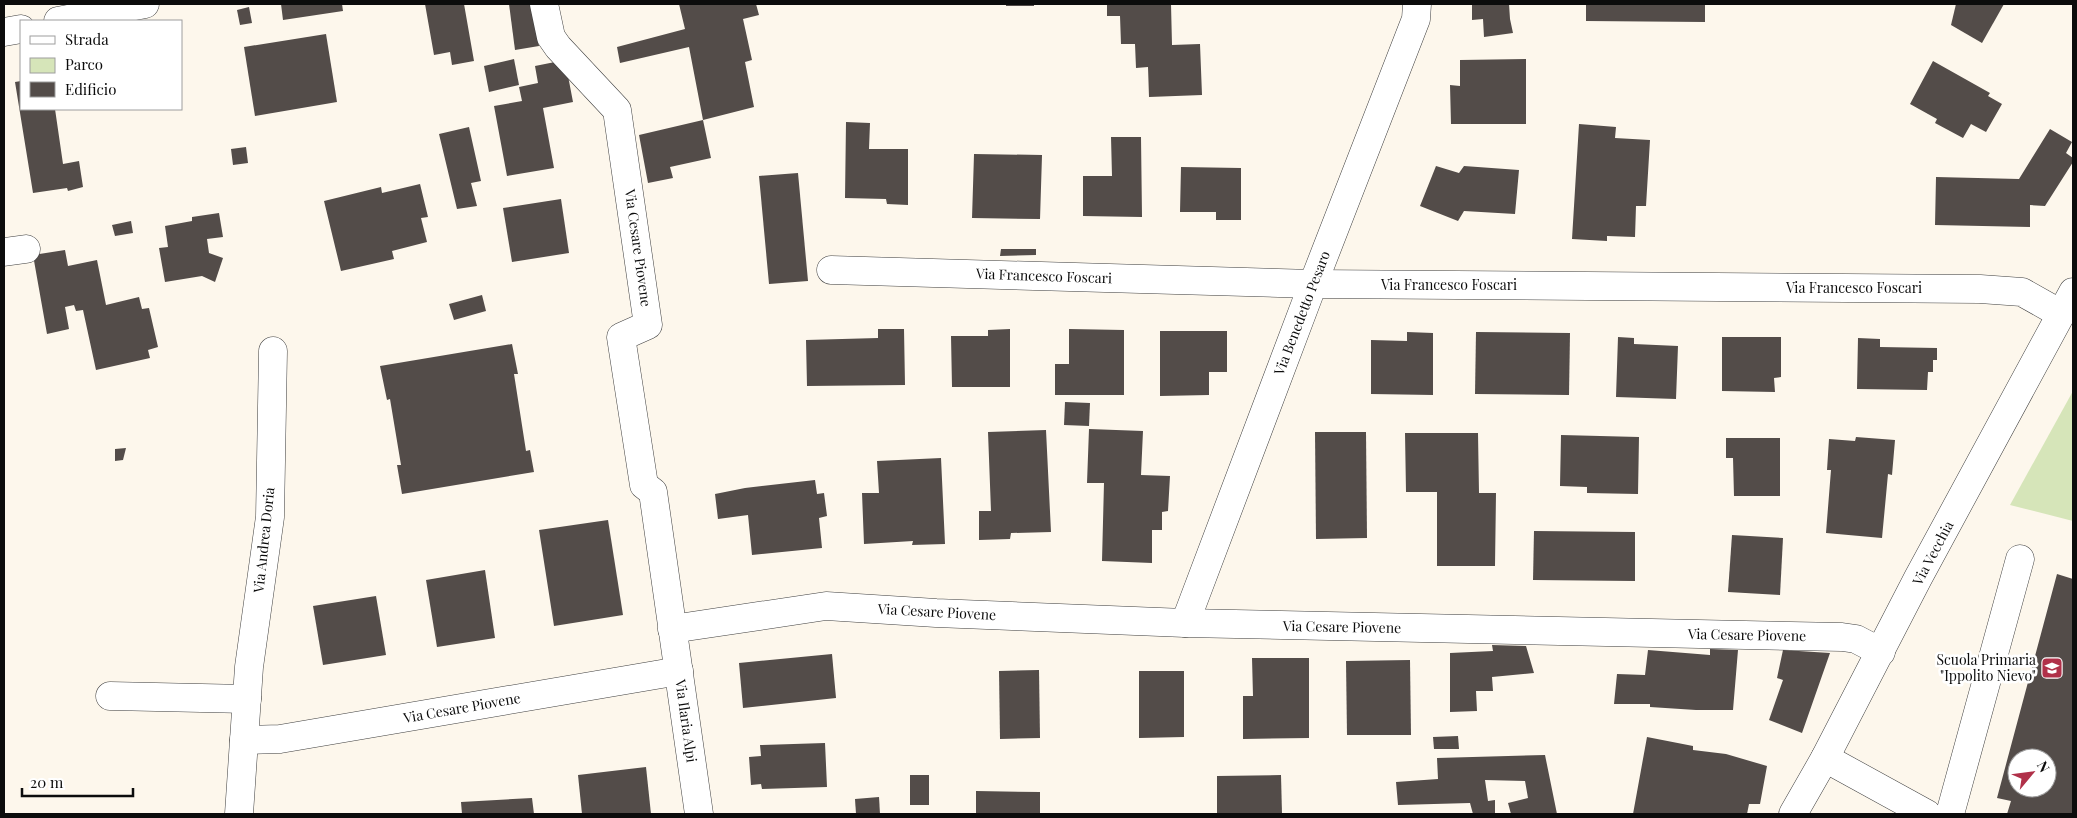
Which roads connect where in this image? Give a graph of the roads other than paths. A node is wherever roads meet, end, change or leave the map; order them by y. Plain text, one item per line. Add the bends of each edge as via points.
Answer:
1 (145, 4) edge
2 (544, 4) edge
3 (1417, 4) edge
4 (84, 10) edge
5 (60, 20) edge
6 (20, 29) edge
7 (4, 32) edge
8 (831, 270) dead end
9 (1313, 284) junction
10 (2067, 303) edge
11 (273, 351) dead end
12 (2020, 559) dead end
13 (1185, 623) junction
14 (672, 629) junction
15 (1882, 652) junction
16 (679, 671) junction
17 (110, 696) dead end
18 (247, 699) junction
19 (244, 740) junction
20 (1826, 758) junction
21 (239, 814) edge
22 (699, 814) edge
23 (1793, 814) edge
24 (1927, 814) edge
25 (1950, 814) edge

1 - 4 street
2 - 14 street, Via Cesare Piovene via 551,36 558,47 618,110 648,325 620,337 644,485 653,492
3 - 9 street, Via Benedetto Pesaro via 1416,19
4 - 5 street
6 - 7 street
8 - 9 street, Via Francesco Foscari
9 - 10 street, Via Francesco Foscari via 1980,289 2022,292
9 - 13 street, Via Benedetto Pesaro
10 - 15 street, Via Vecchia via 1918,578
11 - 18 street, Via Andrea Doria via 270,517
12 - 25 street
13 - 14 street, Via Cesare Piovene via 826,606
13 - 15 street, Via Cesare Piovene via 1842,637
14 - 16 street, Via Ilaria Alpi
15 - 20 street, Via Vecchia
16 - 19 street, Via Cesare Piovene via 280,739
16 - 22 street, Via Ilaria Alpi
17 - 18 street
18 - 19 street, Via Andrea Doria
19 - 21 street, Via Andrea Doria
20 - 23 street, Via Vecchia
20 - 24 street

